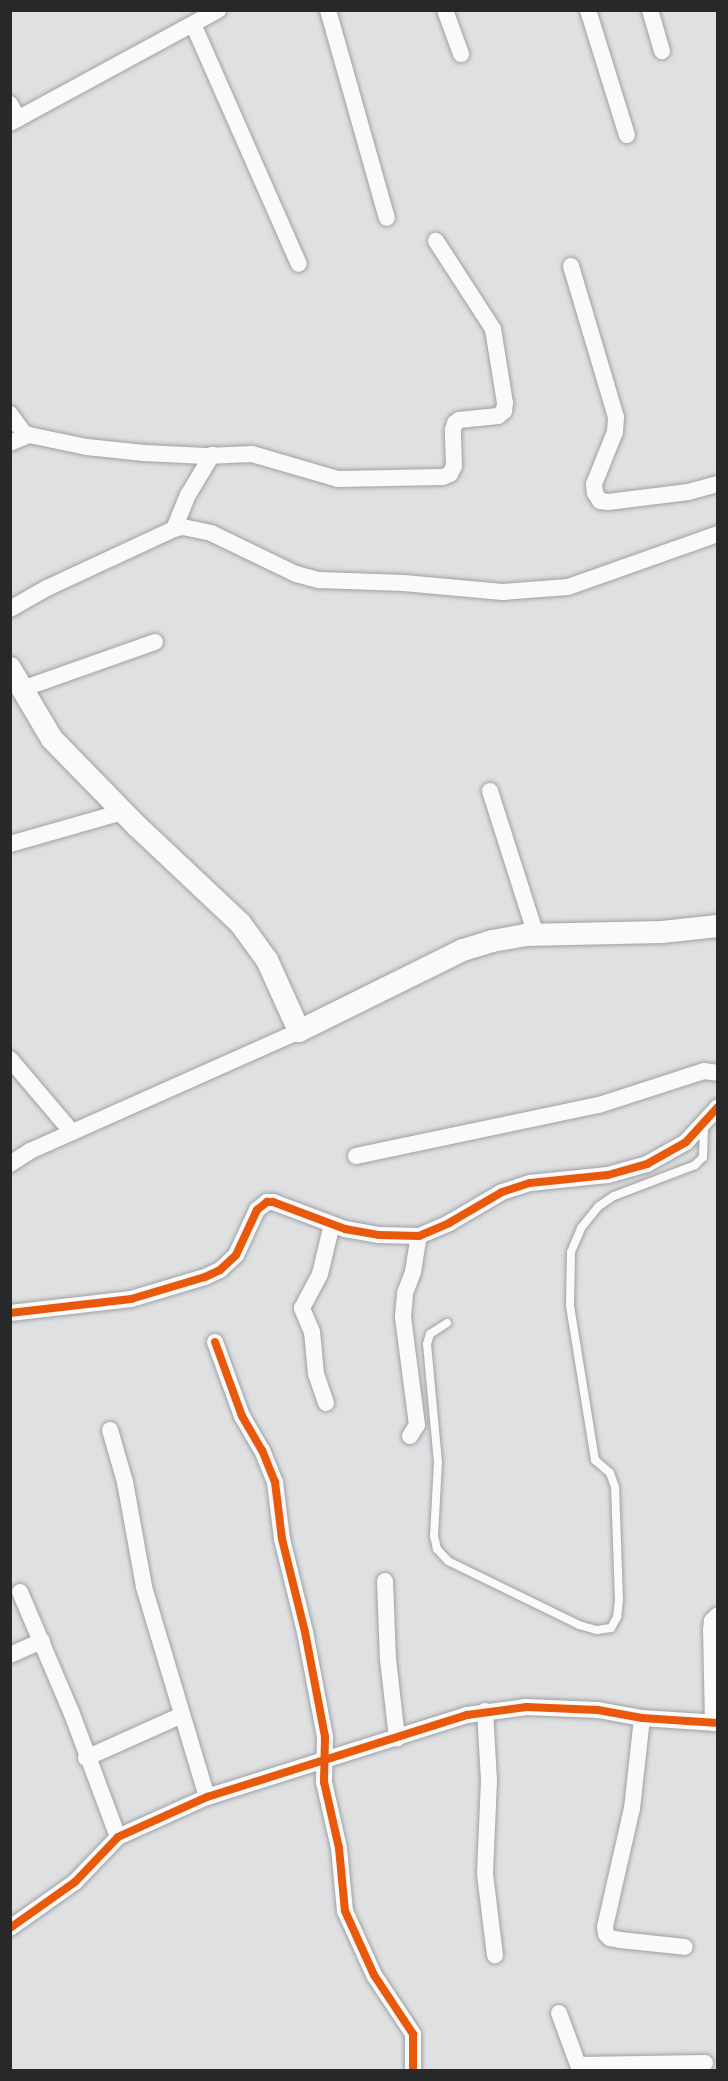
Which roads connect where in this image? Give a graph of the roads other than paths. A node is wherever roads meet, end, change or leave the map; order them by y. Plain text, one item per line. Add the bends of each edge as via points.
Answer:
1 (218, 10) edge
2 (328, 10) edge
3 (445, 10) edge
4 (588, 10) edge
5 (650, 10) edge
6 (193, 24) junction
7 (662, 51) dead end
8 (461, 54) dead end
9 (13, 115) edge
10 (627, 135) dead end
11 (387, 218) dead end
12 (436, 241) dead end
13 (299, 264) dead end
14 (571, 266) dead end
15 (10, 414) edge
16 (18, 439) edge
17 (212, 455) junction
18 (717, 484) edge
19 (174, 529) junction
20 (717, 534) edge
21 (10, 609) edge
22 (155, 642) dead end
23 (15, 677) edge
24 (489, 791) dead end
25 (122, 812) junction
26 (10, 844) edge
27 (717, 926) edge
28 (536, 934) junction
29 (299, 1031) junction
30 (10, 1059) edge
31 (717, 1073) edge
32 (717, 1107) edge
33 (704, 1122) junction
34 (72, 1132) junction
35 (356, 1156) dead end
36 (10, 1164) edge
37 (332, 1224) junction
38 (419, 1236) junction
39 (10, 1312) edge
40 (447, 1323) dead end
41 (215, 1342) dead end
42 (326, 1403) dead end
43 (110, 1430) dead end
44 (410, 1436) dead end
45 (385, 1581) dead end
46 (20, 1592) dead end
47 (717, 1615) edge
48 (42, 1641) junction
49 (10, 1655) edge
50 (485, 1711) junction
51 (182, 1715) junction
52 (642, 1719) junction
53 (715, 1723) edge
54 (397, 1738) junction
55 (86, 1758) junction
56 (326, 1761) junction
57 (207, 1797) junction
58 (116, 1832) junction
59 (10, 1928) edge
60 (685, 1947) dead end
61 (495, 1954) dead end
62 (560, 2013) dead end
63 (705, 2062) dead end
64 (580, 2068) edge
65 (413, 2070) edge

1 - 6 street
2 - 11 street
3 - 8 street
4 - 10 street
5 - 7 street
6 - 9 street
6 - 13 street
12 - 17 street via 493,329 505,403 498,416 455,423 454,466 450,474 338,479 252,454
14 - 18 street via 616,417 615,432 594,484 600,501 688,492
15 - 16 street
16 - 17 street
17 - 19 street via 188,495
19 - 20 street via 194,528 210,533 296,574 318,580 503,592 568,587
19 - 21 street
22 - 23 street
23 - 25 street via 52,739
24 - 28 street
25 - 26 street
25 - 29 street via 240,924 267,960
27 - 28 street via 662,932
28 - 29 street via 462,950
29 - 34 street
30 - 34 street
31 - 35 street via 704,1071 598,1105
32 - 33 street
33 - 38 street via 686,1142 647,1164 608,1175 530,1183 502,1192 450,1223
33 - 40 lane via 703,1157 695,1165 614,1196 599,1206 581,1228 570,1252 570,1305 595,1460 610,1473 615,1487 620,1600 611,1628 597,1630 579,1625 448,1561 437,1549 434,1536 438,1462 427,1344 430,1334
34 - 36 street
37 - 38 street via 379,1235
37 - 39 street via 267,1202 257,1210 236,1255 205,1277 131,1299
37 - 42 street via 320,1274 302,1308 312,1332 316,1374
38 - 44 street via 403,1317 417,1425
41 - 56 street via 242,1416 275,1482 282,1539 306,1632
43 - 51 street via 125,1482 144,1587
45 - 54 street
46 - 48 street
47 - 53 street via 711,1630
48 - 49 street
48 - 55 street
50 - 52 street via 526,1707 586,1710
50 - 54 street
50 - 61 street via 489,1781 485,1874
51 - 55 street
51 - 57 street
52 - 53 street
52 - 60 street via 632,1808 606,1934 620,1940
54 - 56 street
55 - 58 street
56 - 57 street
56 - 65 street via 324,1782 339,1848 345,1911 374,1976 413,2034
57 - 58 street
58 - 59 street via 75,1881
62 - 64 street
63 - 64 street

